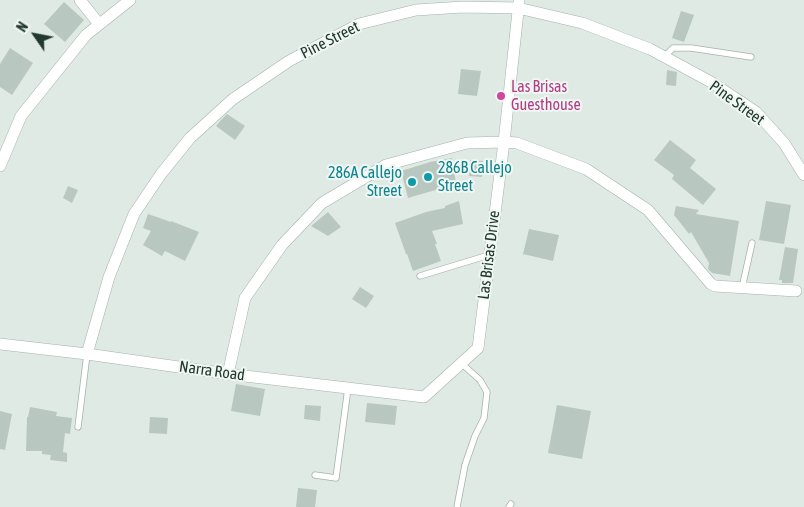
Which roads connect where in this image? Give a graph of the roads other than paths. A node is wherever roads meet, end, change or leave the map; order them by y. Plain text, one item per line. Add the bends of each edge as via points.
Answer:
1 (80, 0) edge
2 (130, 0) edge
3 (519, 4) edge
4 (98, 24) junction
5 (664, 57) junction
6 (750, 57) dead end
7 (504, 142) junction
8 (0, 166) edge
9 (804, 175) edge
10 (752, 243) dead end
11 (489, 255) junction
12 (420, 276) dead end
13 (742, 288) junction
14 (796, 291) dead end
15 (0, 344) edge
16 (87, 354) junction
17 (461, 364) junction
18 (228, 374) junction
19 (348, 388) junction
20 (424, 397) joint
21 (78, 427) dead end
22 (315, 475) dead end
23 (457, 507) edge

1 - 4 street
2 - 4 street
3 - 5 street, Pine Street via 582,23
3 - 7 street, Las Brisas Drive
3 - 16 street, Pine Street via 416,10 358,24 289,61 233,99 190,138 134,214 109,277
4 - 8 street via 21,116
5 - 6 lane via 673,48
5 - 9 street, Pine Street via 756,112 784,143
7 - 11 street, Las Brisas Drive
7 - 13 street via 518,143 586,170 648,210 711,284
7 - 18 street via 467,143 386,165 322,202 282,245 245,298
10 - 13 lane
11 - 12 lane
11 - 17 street, Las Brisas Drive via 478,348
13 - 14 street
15 - 16 street, Narra Road
16 - 18 street, Narra Road
16 - 21 lane
17 - 20 street, Las Brisas Drive
17 - 23 lane via 480,380 486,392 484,418 465,465
18 - 19 street, Narra Road
19 - 20 street, Narra Road
19 - 22 lane via 336,478

